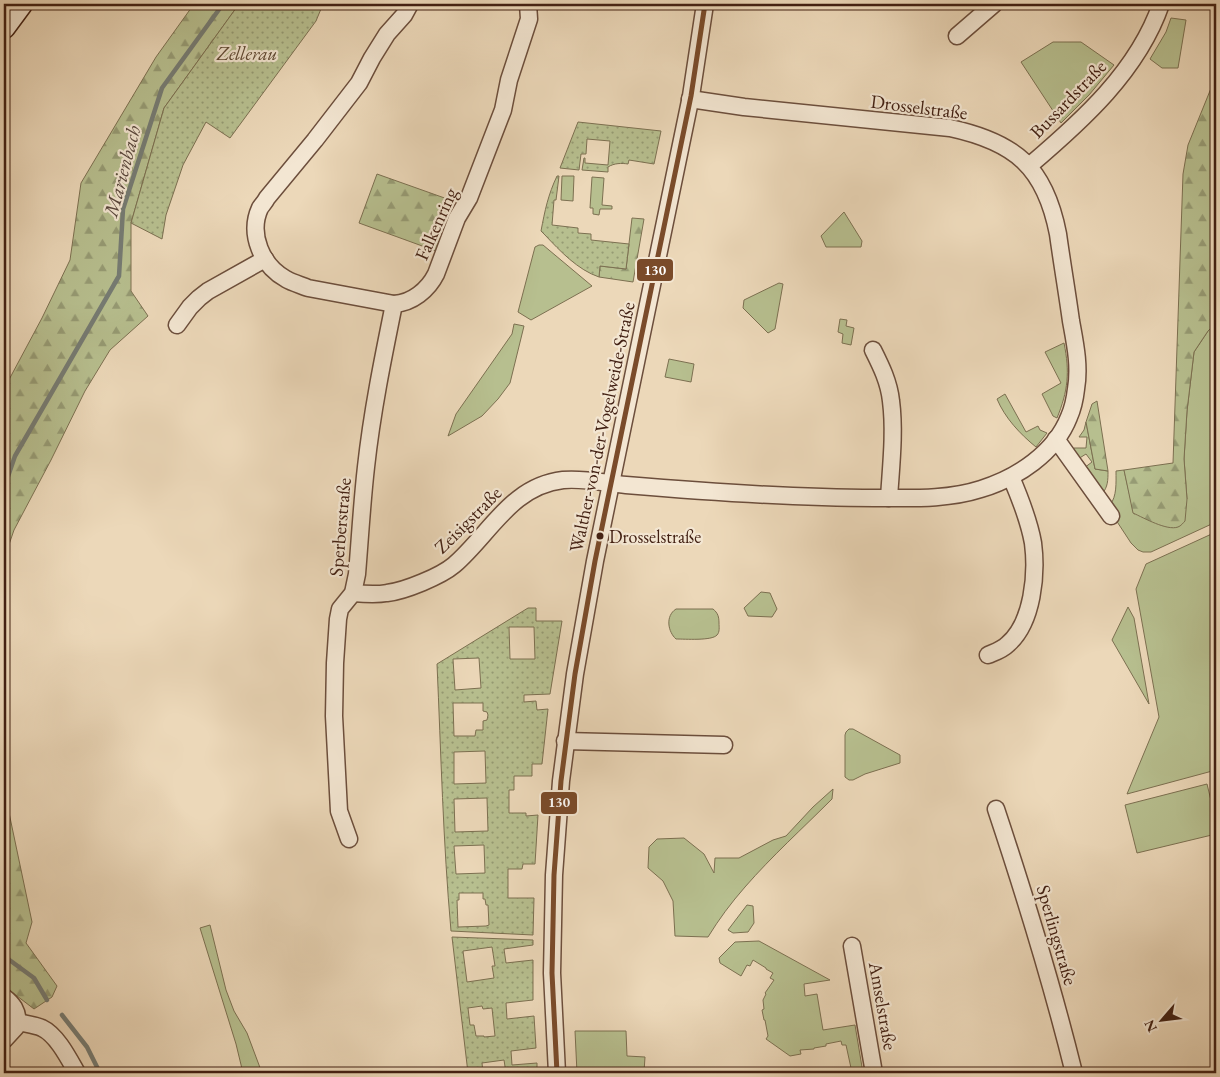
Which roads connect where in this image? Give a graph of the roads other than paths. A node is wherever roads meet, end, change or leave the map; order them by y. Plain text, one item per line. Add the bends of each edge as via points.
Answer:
1 (21, 4) edge
2 (410, 4) edge
3 (528, 4) edge
4 (704, 4) edge
5 (994, 4) edge
6 (1161, 4) edge
7 (4, 27) edge
8 (957, 36) dead end
9 (690, 99) junction
10 (1029, 166) junction
11 (265, 259) junction
12 (394, 304) junction
13 (177, 325) dead end
14 (873, 350) dead end
15 (1056, 439) junction
16 (1011, 477) junction
17 (612, 484) junction
18 (889, 498) junction
19 (1110, 516) dead end
20 (353, 593) junction
21 (988, 655) dead end
22 (565, 741) junction
23 (724, 745) dead end
24 (996, 809) dead end
25 (349, 839) dead end
26 (852, 946) dead end
27 (4, 997) edge
28 (18, 1022) junction
29 (4, 1040) edge
30 (77, 1073) edge
31 (557, 1073) edge
32 (874, 1073) edge
33 (1074, 1073) edge

1 - 7 street
2 - 11 street, Falkenring via 372,58 359,83 260,208 256,236
3 - 12 street, Falkenring via 529,19 502,110 470,198 457,218 426,290
4 - 9 street, Walther-von-der-Vogelweide-Straße
5 - 8 street
6 - 10 street, Bussardstraße via 1136,53 1100,100
9 - 10 street, Drosselstraße via 950,128 989,139 1010,150
9 - 17 street, Walther-von-der-Vogelweide-Straße
10 - 15 street, Drosselstraße via 1054,217 1078,370 1069,417
11 - 12 street, Falkenring via 280,275 296,284
11 - 13 street via 208,291 190,307
12 - 20 street, Sperberstraße via 372,420
14 - 18 street via 891,400
15 - 16 street, Drosselstraße via 1040,457
15 - 19 street
16 - 18 street, Drosselstraße via 966,494
16 - 21 street via 1033,543 1033,586 1027,614 1018,632 1001,650
17 - 18 street, Drosselstraße via 777,496
17 - 20 street, Zeisigstraße via 563,480 541,485 506,508 463,556 444,571 387,594
17 - 22 street, Walther-von-der-Vogelweide-Straße via 580,640
20 - 25 street, Sperberstraße via 340,609 338,619 334,692 339,811
22 - 23 street
22 - 31 street, Walther-von-der-Vogelweide-Straße via 554,874 552,973
24 - 33 street, Sperlingstraße via 1030,913
26 - 32 street, Amselstraße
27 - 28 street via 15,1009
28 - 29 street
28 - 30 street via 42,1028 51,1035

